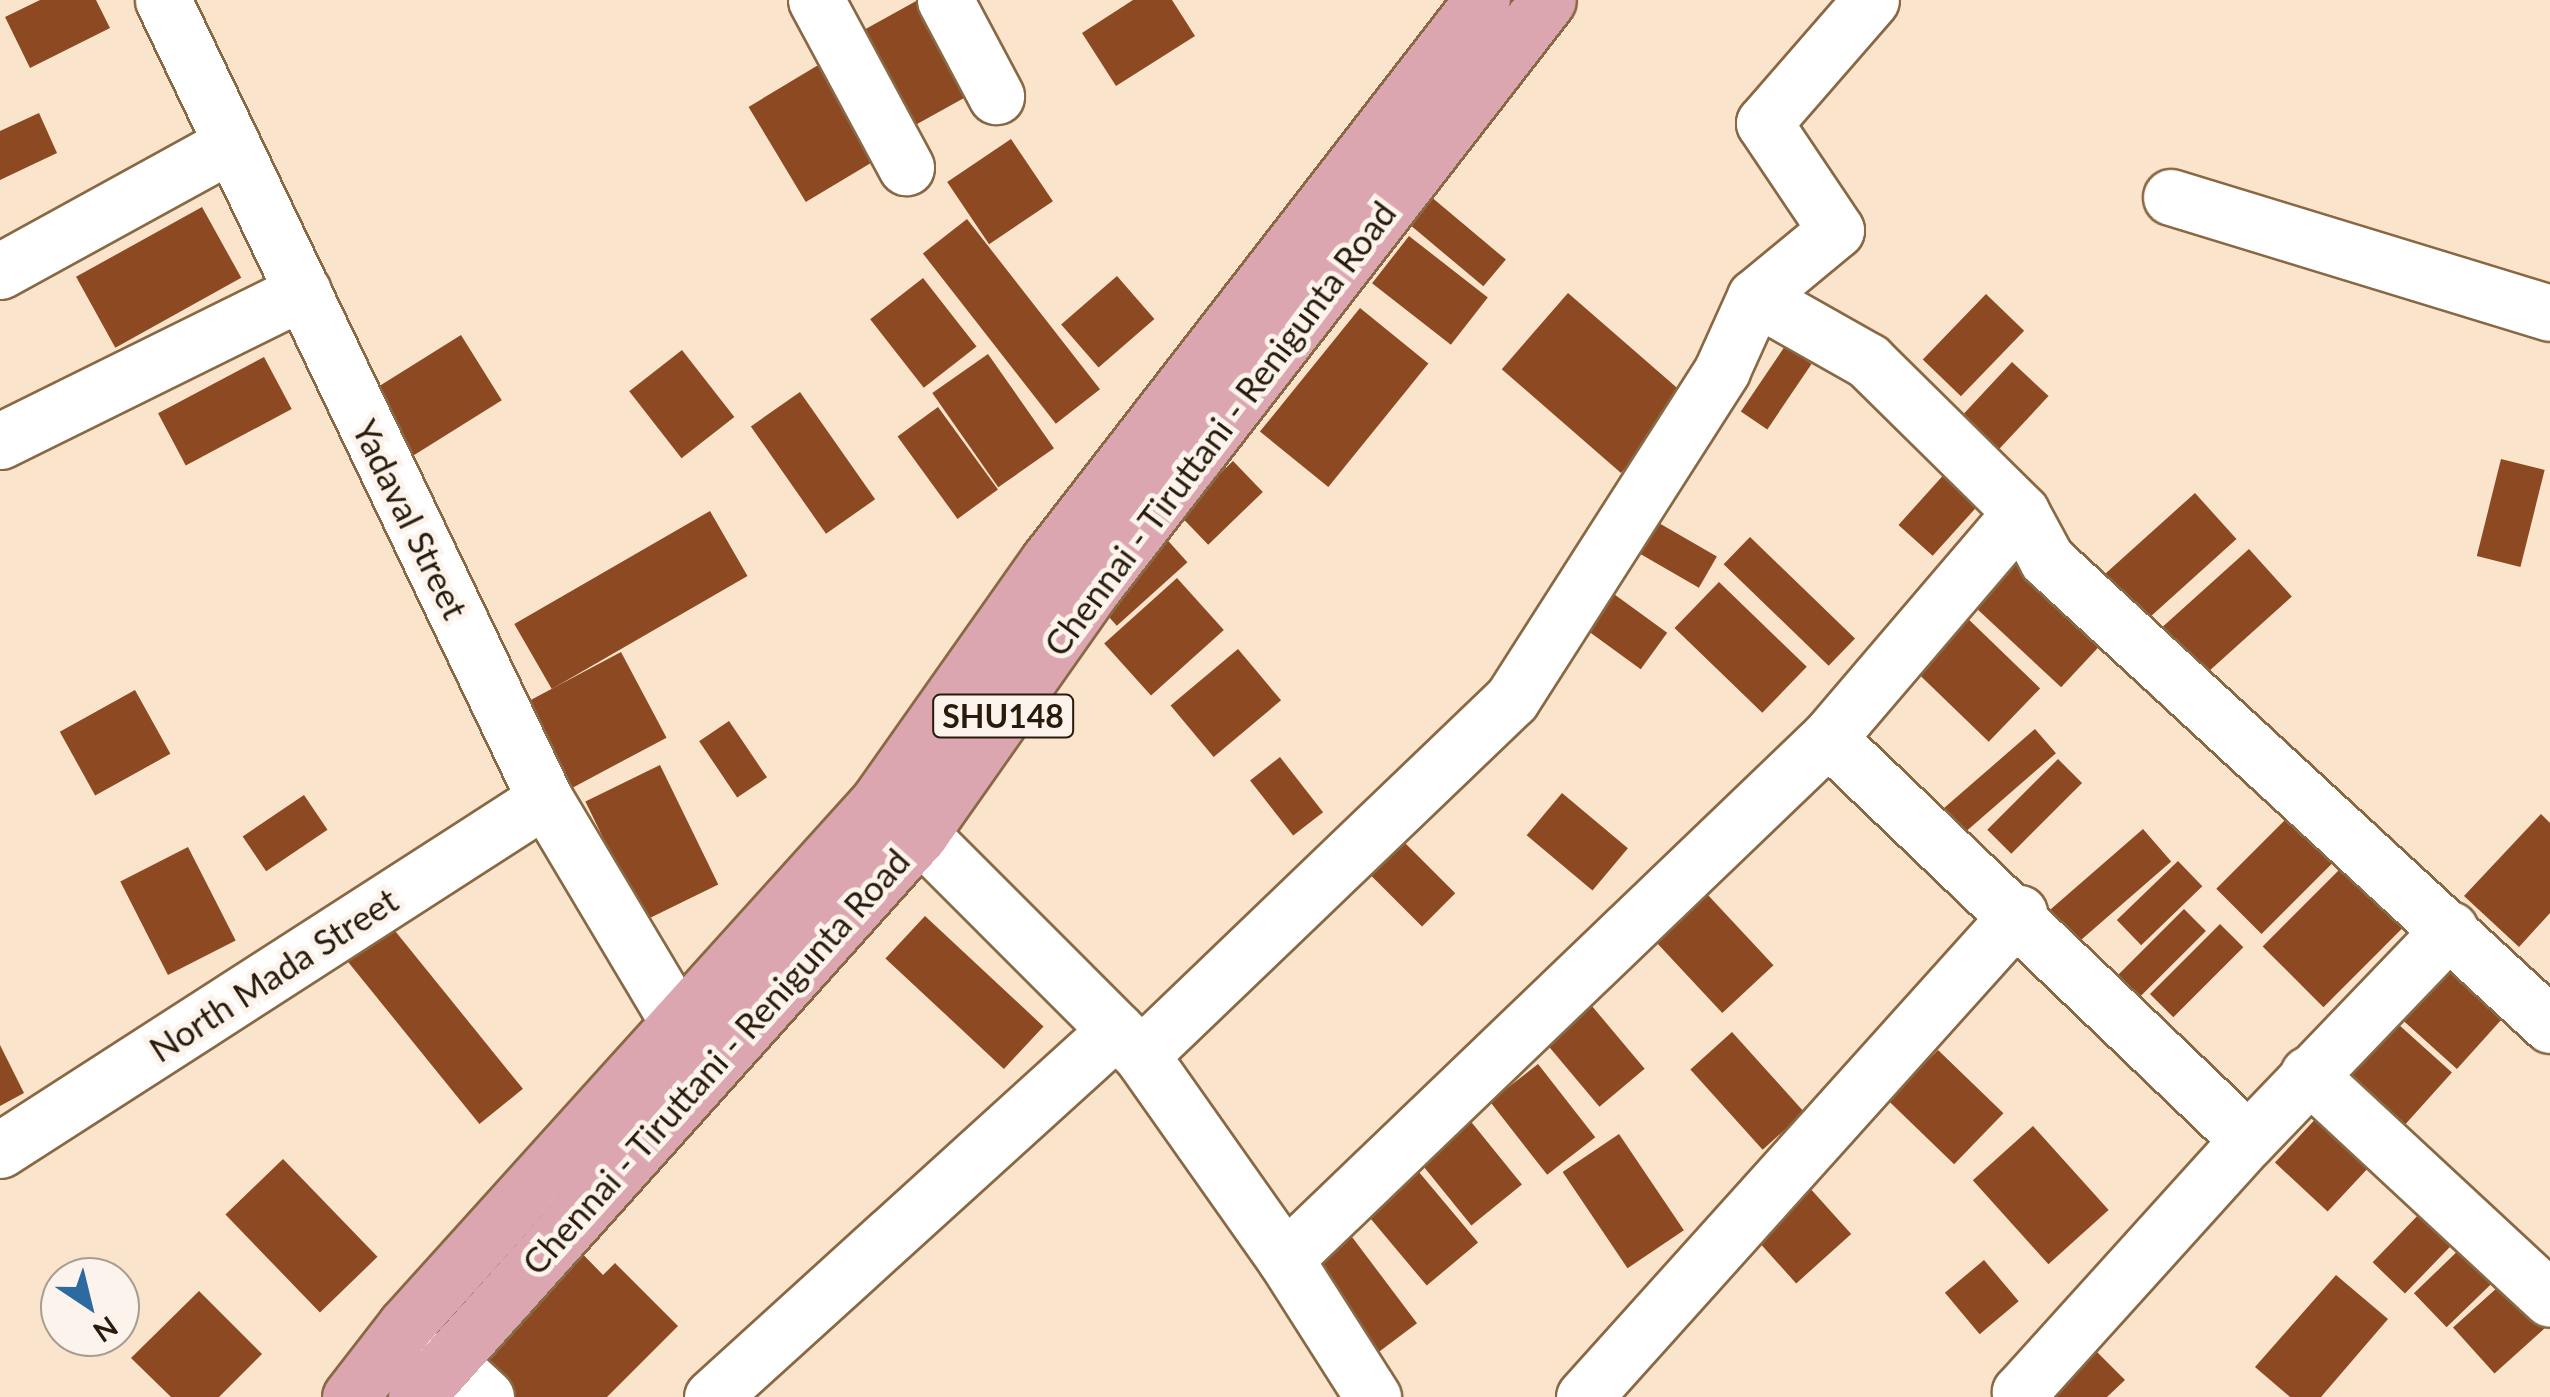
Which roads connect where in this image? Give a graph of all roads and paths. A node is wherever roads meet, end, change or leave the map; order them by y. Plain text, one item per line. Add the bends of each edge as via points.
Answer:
1 (163, 0) edge
2 (816, 0) edge
3 (945, 0) edge
4 (1482, 0) edge
5 (1548, 0) edge
6 (1871, 0) edge
7 (996, 96) dead end
8 (231, 144) junction
9 (906, 167) dead end
10 (2170, 197) dead end
11 (0, 272) edge
12 (303, 291) junction
13 (1755, 297) junction
14 (2550, 313) edge
15 (0, 441) edge
16 (2021, 512) junction
17 (1828, 738) junction
18 (545, 799) junction
19 (920, 834) junction
20 (2018, 914) junction
21 (2450, 928) junction
22 (2550, 1025) edge
23 (1129, 1042) junction
24 (701, 1044) junction
25 (2308, 1074) junction
26 (2248, 1140) junction
27 (0, 1150) edge
28 (1285, 1258) junction
29 (2550, 1299) edge
30 (430, 1378) edge
31 (350, 1397) edge
32 (486, 1397) edge
33 (712, 1397) edge
34 (1372, 1397) edge
35 (1584, 1397) edge
36 (2026, 1397) edge

1 - 8 street, Yadaval Street
2 - 9 street
3 - 7 street
4 - 24 main road, Chennai - Tiruttani - Renigunta Road / SHU148 via 1048,561
5 - 19 main road, Chennai - Tiruttani - Renigunta Road / SHU148 via 1090,592
6 - 13 street via 1764,123 1836,230
8 - 11 street
8 - 12 street, Yadaval Street
10 - 14 street
12 - 15 street
12 - 18 street, Yadaval Street
13 - 16 street via 1868,361
13 - 23 street via 1722,370 1512,699
16 - 17 street
16 - 21 street via 2047,560
17 - 20 street
17 - 28 street
18 - 24 street, Yadaval Street
18 - 27 street, North Mada Street
19 - 23 street
19 - 24 main road, Chennai - Tiruttani - Renigunta Road / SHU148
20 - 26 street
20 - 35 street
21 - 22 street
21 - 25 street
23 - 28 street
23 - 33 street
24 - 30 main road, Chennai - Tiruttani - Renigunta Road / SHU148
24 - 31 main road, Chennai - Tiruttani - Renigunta Road / SHU148 via 405,1326
25 - 26 street
25 - 29 street
26 - 36 street via 2020,1392
28 - 34 street
30 - 32 street

